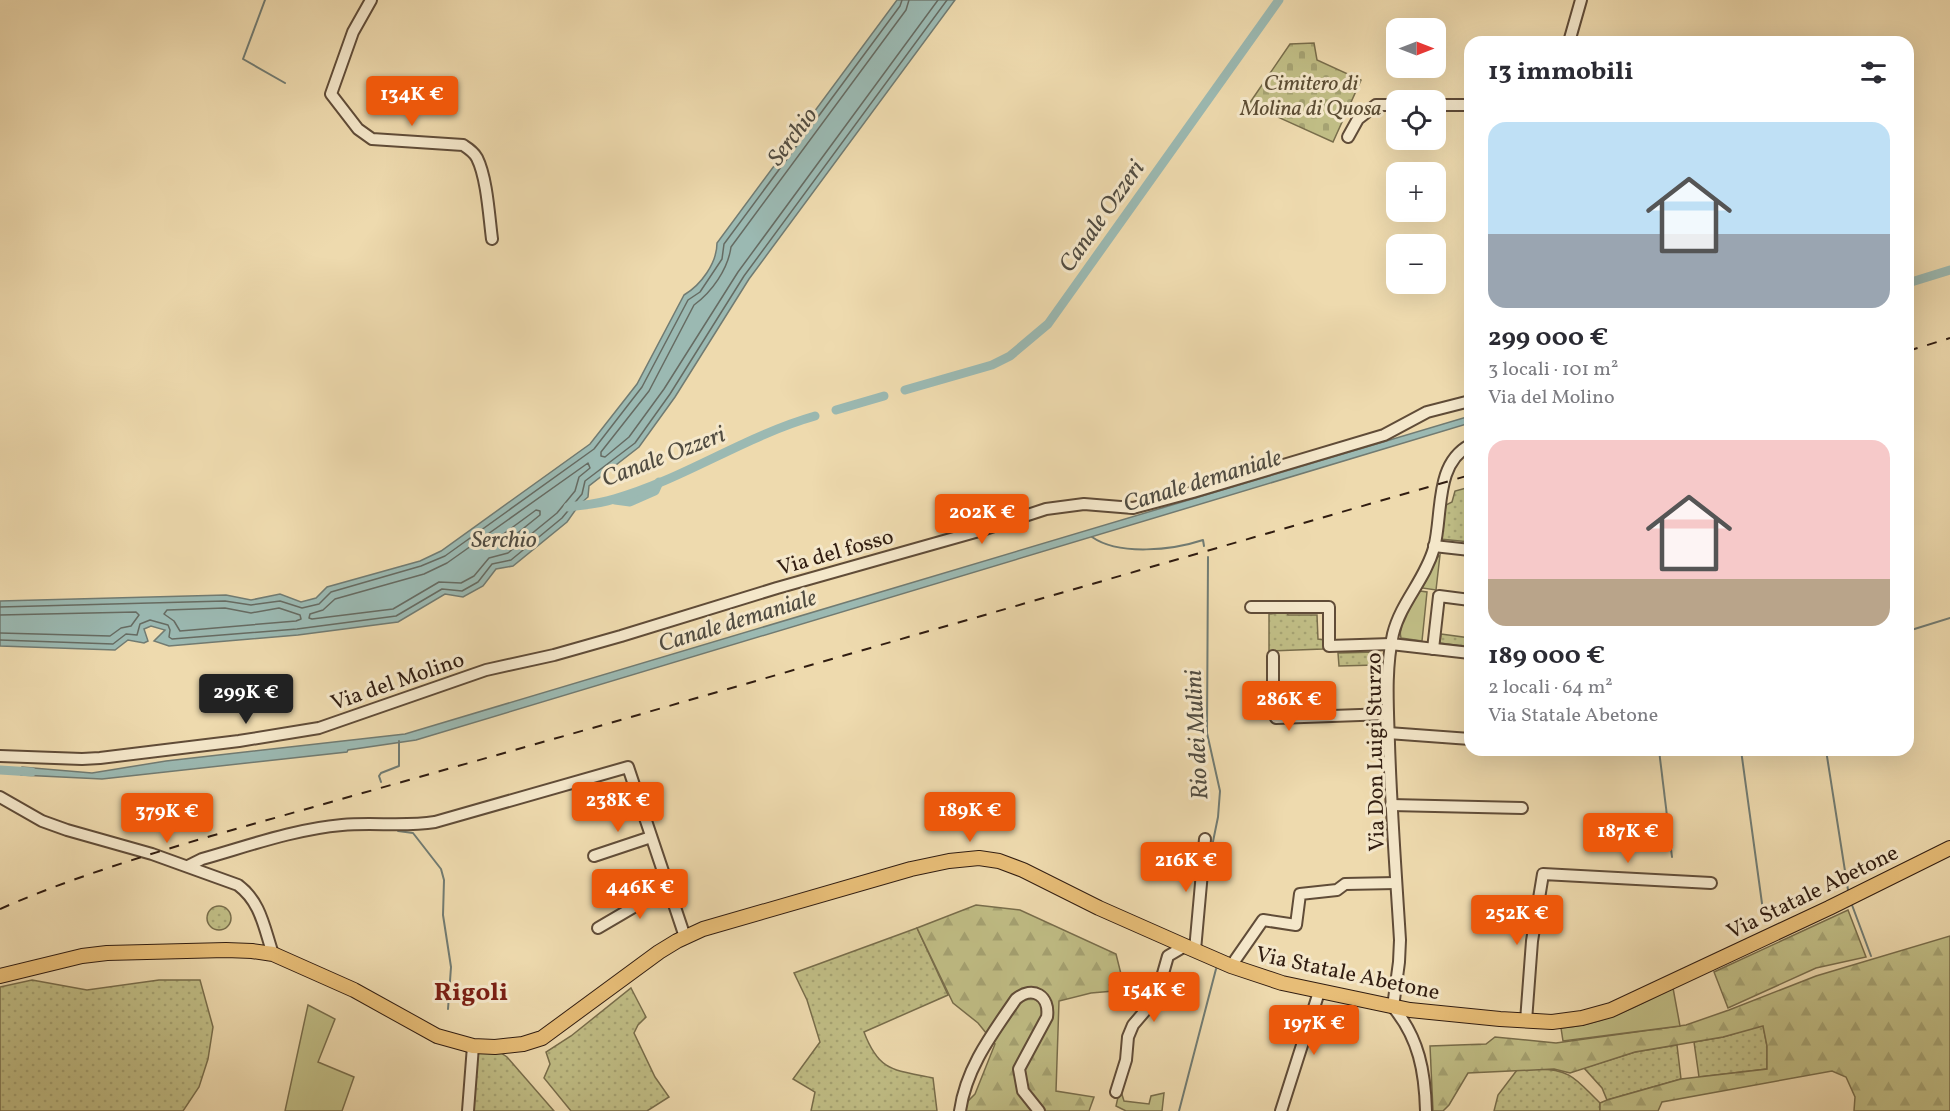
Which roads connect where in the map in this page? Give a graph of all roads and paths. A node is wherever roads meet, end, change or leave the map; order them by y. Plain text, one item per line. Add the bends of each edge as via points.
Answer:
1 (371, 0) edge
2 (1581, 0) edge
3 (1571, 36) edge
4 (1386, 105) edge
5 (1446, 105) edge
6 (1464, 105) edge
7 (1348, 137) dead end
8 (492, 239) dead end
9 (1464, 402) edge
10 (1464, 448) edge
11 (1434, 546) junction
12 (1464, 549) edge
13 (1464, 599) edge
14 (1251, 607) dead end
15 (1391, 644) junction
16 (1433, 649) junction
17 (1464, 652) edge
18 (1273, 656) dead end
19 (486, 670) joint
20 (1388, 714) junction
21 (1388, 733) junction
22 (1464, 739) edge
23 (0, 756) edge
24 (0, 797) edge
25 (1391, 805) junction
26 (1522, 808) dead end
27 (651, 837) junction
28 (1205, 839) dead end
29 (1950, 848) edge
30 (594, 856) dead end
31 (188, 866) junction
32 (1396, 883) junction
33 (1711, 883) dead end
34 (668, 887) junction
35 (598, 928) dead end
36 (685, 937) junction
37 (1190, 948) junction
38 (273, 954) junction
39 (1231, 966) junction
40 (0, 976) edge
41 (1319, 992) junction
42 (1393, 1007) junction
43 (1527, 1021) junction
44 (472, 1046) junction
45 (1116, 1092) dead end
46 (468, 1111) edge
47 (960, 1111) edge
48 (1039, 1111) edge
49 (1281, 1111) edge
50 (1426, 1111) edge

1 - 8 street via 353,32 332,94 358,129 372,139 463,145 472,151 482,177
2 - 3 street
4 - 7 street via 1376,105 1358,119
5 - 6 street
9 - 19 street, Via del fosso via 1426,412 1384,435 1193,492 1133,508 1084,504 1046,509 621,636
10 - 11 street, Via Don Luigi Sturzo via 1447,472
11 - 12 street
11 - 15 street, Via Don Luigi Sturzo via 1425,572 1403,606
13 - 16 street via 1439,596
14 - 15 street via 1329,607 1329,646
15 - 16 street
15 - 20 street, Via Don Luigi Sturzo
16 - 17 street
18 - 20 street via 1276,718
19 - 23 street, Via del Molino via 319,728 100,758
20 - 21 street, Via Don Luigi Sturzo
21 - 22 street
21 - 25 street, Via Don Luigi Sturzo
24 - 31 street via 66,830
25 - 26 street
25 - 32 street, Via Don Luigi Sturzo
27 - 30 street
27 - 31 street via 627,766 435,822 314,829
27 - 34 street
28 - 37 street
29 - 43 main road, Via Statale Abetone via 1611,1010 1572,1020
31 - 38 street via 238,885 249,894 261,915
32 - 39 street via 1345,884 1337,890 1300,894 1296,925 1263,920
32 - 42 street, Via Don Luigi Sturzo via 1400,952
33 - 43 street via 1543,874 1532,940
34 - 35 street
34 - 36 street
36 - 37 main road, Via Statale Abetone via 890,874 979,858 1023,870
36 - 44 main road, Via Statale Abetone via 542,1038 504,1047
37 - 39 main road, Via Statale Abetone
37 - 45 street via 1168,956 1156,998 1128,1036 1126,1060
38 - 40 main road, Via Statale Abetone via 226,950 107,953
38 - 44 main road, Via Statale Abetone via 354,990 437,1036
39 - 41 main road, Via Statale Abetone
41 - 42 main road, Via Statale Abetone
41 - 49 street
42 - 43 main road, Via Statale Abetone
42 - 50 street via 1416,1042
44 - 46 street
47 - 48 street via 962,1094 975,1062 1016,999 1028,992 1041,996 1048,1008 1047,1017 1018,1069 1023,1091

